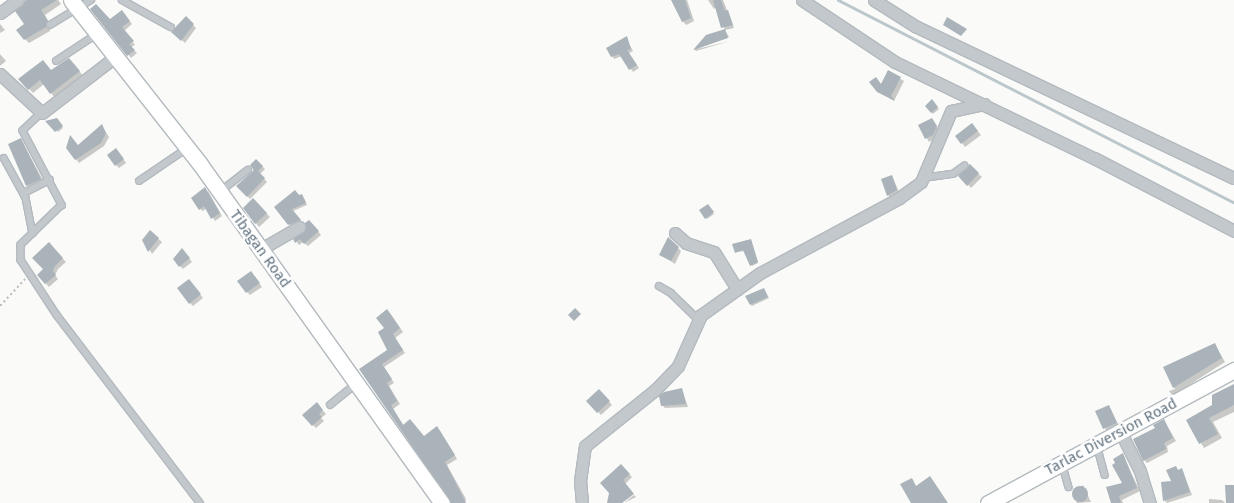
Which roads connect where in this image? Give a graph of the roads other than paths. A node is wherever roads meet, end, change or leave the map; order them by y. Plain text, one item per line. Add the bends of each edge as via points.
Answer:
1 (18, 0) edge
2 (91, 0) edge
3 (122, 0) edge
4 (802, 0) edge
5 (874, 0) edge
6 (75, 5) edge
7 (0, 13) edge
8 (50, 25) dead end
9 (171, 27) dead end
10 (97, 34) junction
11 (115, 57) junction
12 (56, 61) dead end
13 (0, 74) edge
14 (984, 104) junction
15 (42, 114) junction
16 (188, 148) junction
17 (4, 158) dead end
18 (964, 166) dead end
19 (248, 170) dead end
20 (923, 178) junction
21 (1234, 178) edge
22 (50, 180) junction
23 (138, 181) dead end
24 (24, 193) junction
25 (220, 193) junction
26 (299, 226) dead end
27 (1234, 231) edge
28 (675, 232) dead end
29 (33, 233) junction
30 (261, 249) junction
31 (659, 286) dead end
32 (737, 289) junction
33 (698, 319) junction
34 (1234, 370) edge
35 (356, 384) junction
36 (330, 405) dead end
37 (1121, 433) junction
38 (1097, 445) junction
39 (1062, 463) junction
40 (1105, 475) dead end
41 (1069, 487) dead end
42 (200, 503) edge
43 (442, 503) edge
44 (582, 503) edge
45 (988, 503) edge
46 (1150, 503) edge

1 - 7 street
2 - 6 lane
3 - 9 lane
4 - 14 street via 895,62
5 - 21 street via 916,26
6 - 8 lane
6 - 10 main road, Tibagan Road
10 - 11 main road, Tibagan Road
10 - 12 lane
11 - 15 street
11 - 16 main road, Tibagan Road
13 - 15 street
14 - 20 street via 951,111
14 - 27 street
15 - 22 lane via 23,131
16 - 23 lane
16 - 25 main road, Tibagan Road
17 - 24 lane
18 - 20 lane via 953,174
19 - 25 lane
20 - 32 street via 899,198
22 - 24 lane
22 - 29 lane via 62,208
24 - 29 lane
25 - 30 main road, Tibagan Road
26 - 30 street
28 - 32 street via 686,243 714,252
29 - 42 lane via 21,245 20,255 31,274
30 - 35 main road, Tibagan Road
31 - 33 lane
32 - 33 street
33 - 44 street via 678,366 655,390 585,446 580,481
34 - 37 main road, Tarlac Diversion Road
35 - 36 lane
35 - 43 main road, Tibagan Road
37 - 38 main road, Tarlac Diversion Road
37 - 46 street via 1140,471
38 - 39 main road, Tarlac Diversion Road
38 - 40 lane
39 - 41 lane
39 - 45 main road, Tarlac Diversion Road

